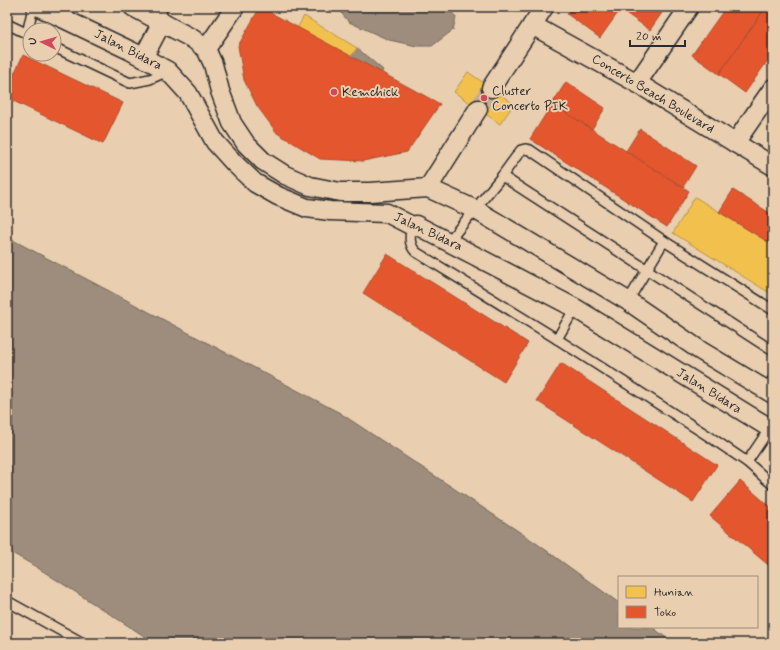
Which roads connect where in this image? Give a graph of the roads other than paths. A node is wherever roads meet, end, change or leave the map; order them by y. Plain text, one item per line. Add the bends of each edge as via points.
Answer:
1 (33, 7) edge
2 (39, 7) edge
3 (133, 7) edge
4 (235, 7) edge
5 (544, 7) edge
6 (689, 7) edge
7 (162, 14) edge
8 (31, 22) edge
9 (7, 24) edge
10 (532, 25) junction
11 (22, 32) edge
12 (206, 49) junction
13 (62, 51) edge
14 (143, 58) junction
15 (168, 71) junction
16 (636, 83) junction
17 (491, 88) tunnel mouth
18 (773, 88) edge
19 (478, 109) tunnel mouth
20 (735, 143) junction
21 (773, 166) edge
22 (502, 176) junction
23 (428, 188) junction
24 (476, 210) junction
25 (412, 226) junction
26 (449, 242) junction
27 (664, 242) junction
28 (646, 270) junction
29 (628, 301) junction
30 (575, 308) junction
31 (773, 310) edge
32 (556, 339) junction
33 (701, 351) junction
34 (773, 351) edge
35 (684, 375) junction
36 (771, 388) edge
37 (771, 429) edge
38 (747, 462) junction
39 (773, 485) edge
40 (7, 601) edge
41 (83, 643) edge

1 - 8 lane
2 - 14 street, Jalan Bidara
3 - 7 street
4 - 12 street
5 - 10 street
6 - 16 street
7 - 12 street
7 - 14 street
9 - 11 lane
10 - 16 street, Concerto Beach Boulevard
10 - 17 street
12 - 23 street, Jalan Bidara via 232,123 246,144 263,161 285,175 310,186 340,192
13 - 15 lane via 130,83 150,79
14 - 15 street, Jalan Bidara
15 - 25 street, Jalan Bidara via 188,93 215,142 255,183 307,208 387,213
16 - 20 street, Concerto Beach Boulevard
18 - 20 street
19 - 23 street
20 - 21 street, Concerto Beach Boulevard
22 - 24 lane
22 - 27 lane via 521,150 530,150
22 - 28 lane
23 - 24 street, Jalan Bidara
24 - 26 lane
24 - 29 street, Jalan Bidara
25 - 26 street, Jalan Bidara via 416,225
25 - 32 lane via 410,243 416,252
26 - 30 street, Jalan Bidara
27 - 28 lane
27 - 31 lane
28 - 29 lane
28 - 34 lane
29 - 33 street, Jalan Bidara
30 - 32 lane
30 - 35 street, Jalan Bidara
32 - 38 lane
33 - 35 street
33 - 36 street, Jalan Bidara
35 - 37 street, Jalan Bidara
37 - 38 lane
38 - 39 lane
40 - 41 lane

